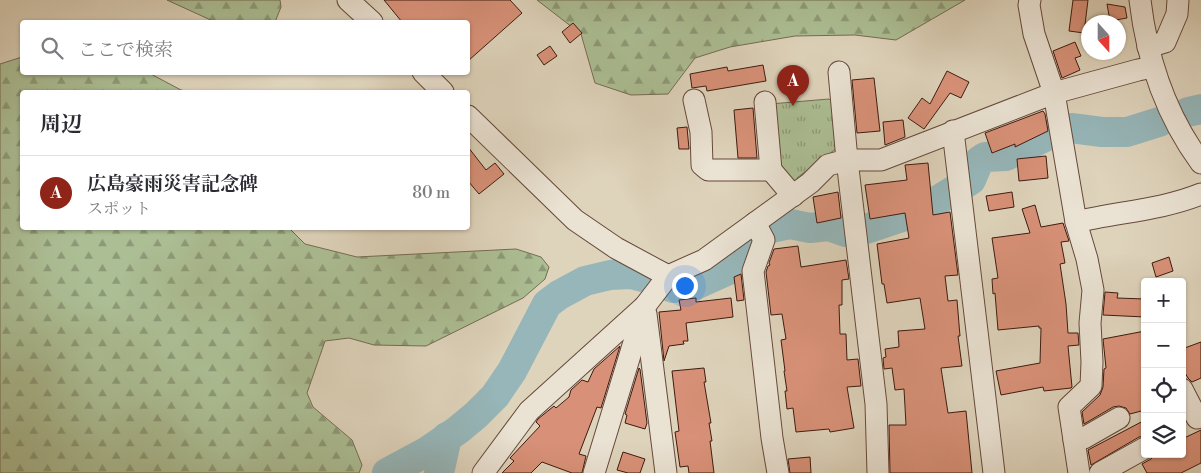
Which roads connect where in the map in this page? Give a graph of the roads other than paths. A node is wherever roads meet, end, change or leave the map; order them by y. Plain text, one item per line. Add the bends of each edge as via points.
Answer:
1 (348, 0) edge
2 (1030, 0) edge
3 (1140, 0) edge
4 (1178, 0) edge
5 (370, 20) edge
6 (1150, 57) junction
7 (839, 72) dead end
8 (426, 75) edge
9 (441, 90) edge
10 (1054, 93) junction
11 (694, 100) dead end
12 (765, 102) dead end
13 (470, 118) edge
14 (953, 131) junction
15 (847, 160) junction
16 (1201, 163) edge
17 (771, 170) junction
18 (1201, 194) edge
19 (793, 196) junction
20 (1076, 222) junction
21 (759, 230) junction
22 (664, 281) junction
23 (645, 306) junction
24 (1186, 401) edge
25 (1119, 418) dead end
26 (1193, 421) edge
27 (1074, 440) junction
28 (1141, 450) edge
29 (483, 473) edge
30 (594, 473) edge
31 (666, 473) edge
32 (778, 473) edge
33 (878, 473) edge
34 (994, 473) edge
35 (1078, 473) edge
36 (1100, 473) edge

1 - 5 street
2 - 10 street via 1034,34
3 - 6 street
4 - 6 street via 1177,14 1165,42
6 - 10 street via 1138,70
6 - 16 street via 1164,99
7 - 15 street
8 - 9 street
10 - 14 street
10 - 20 street
11 - 17 street via 701,132 702,165 708,170
12 - 17 street
13 - 22 street via 575,220
14 - 15 street via 881,160
14 - 34 street
15 - 19 street via 828,165
15 - 33 street via 876,404
17 - 19 street
18 - 20 street
19 - 21 street
20 - 27 street via 1093,290 1091,386 1069,407
21 - 22 street
21 - 32 street via 764,240 752,271
22 - 23 street
23 - 29 street via 529,411
23 - 30 street
23 - 31 street
24 - 26 street
25 - 27 street via 1084,438
27 - 35 street
28 - 36 street

